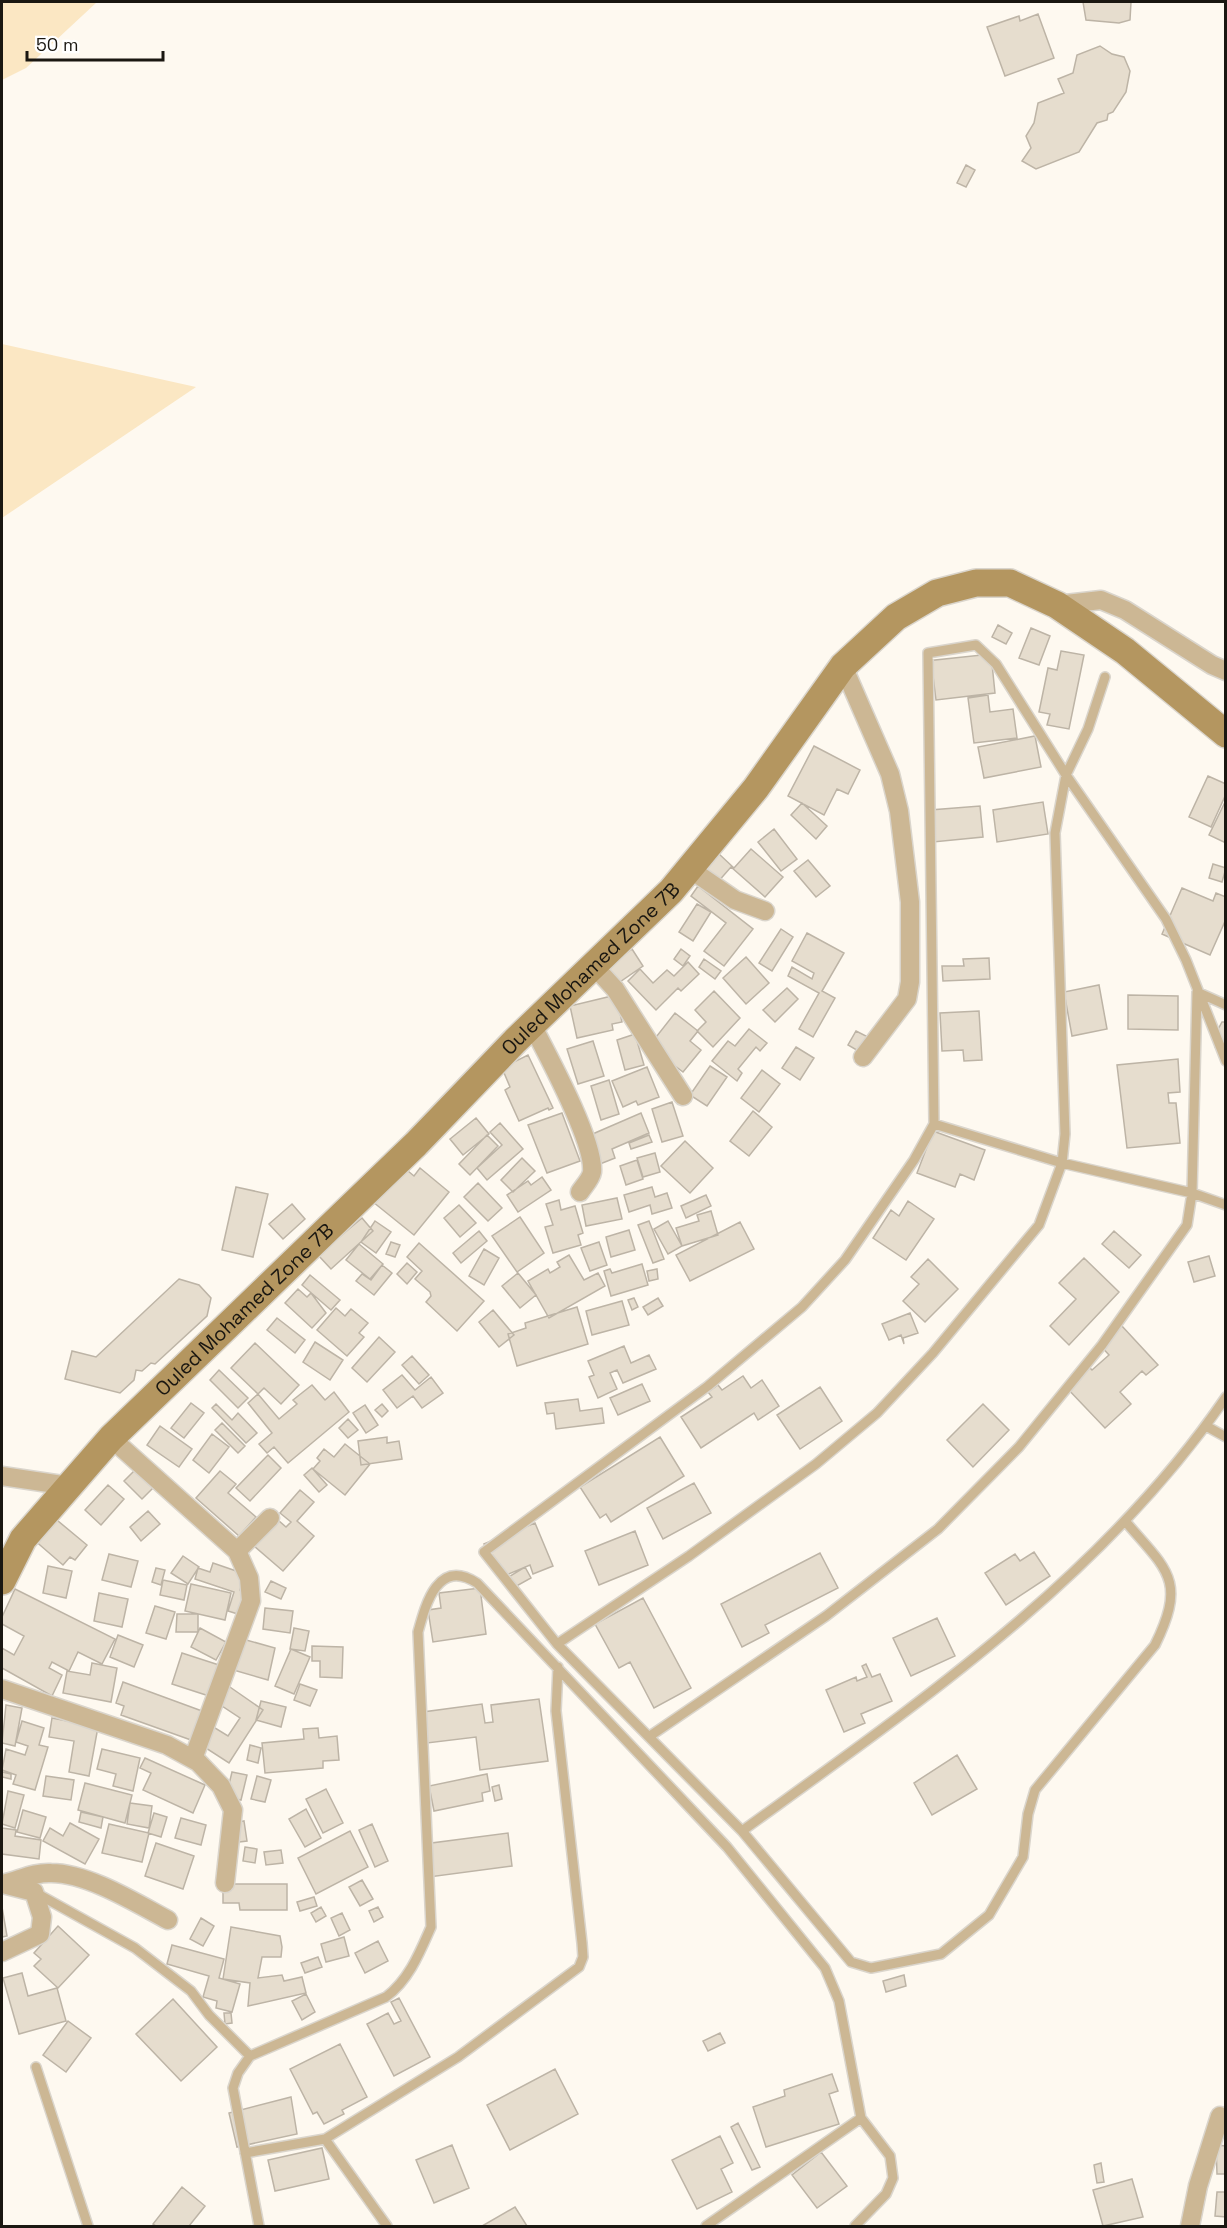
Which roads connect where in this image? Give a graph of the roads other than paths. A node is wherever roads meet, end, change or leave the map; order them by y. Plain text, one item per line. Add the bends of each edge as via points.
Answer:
1 (1057, 604) junction
2 (843, 666) junction
3 (1226, 671) edge
4 (1105, 677) dead end
5 (1226, 734) edge
6 (1066, 775) junction
7 (690, 869) junction
8 (765, 910) dead end
9 (594, 966) junction
10 (1197, 992) junction
11 (1226, 1005) edge
12 (532, 1025) junction
13 (863, 1057) dead end
14 (1226, 1061) edge
15 (683, 1096) dead end
16 (934, 1124) junction
17 (1062, 1163) junction
18 (580, 1192) dead end
19 (1192, 1193) junction
20 (1226, 1205) edge
21 (1226, 1397) edge
22 (1206, 1426) junction
23 (1226, 1437) edge
24 (111, 1438) junction
25 (2, 1476) edge
26 (69, 1486) junction
27 (270, 1518) dead end
28 (1125, 1521) junction
29 (237, 1551) junction
30 (2, 1581) edge
31 (557, 1644) junction
32 (558, 1667) junction
33 (2, 1689) edge
34 (650, 1736) junction
35 (193, 1759) junction
36 (742, 1831) junction
37 (225, 1883) dead end
38 (2, 1884) edge
39 (34, 1892) junction
40 (168, 1920) dead end
41 (2, 1952) edge
42 (250, 2055) junction
43 (36, 2067) dead end
44 (1220, 2116) dead end
45 (861, 2118) junction
46 (325, 2139) junction
47 (245, 2153) junction
48 (87, 2226) edge
49 (259, 2226) edge
50 (387, 2226) edge
51 (706, 2226) edge
52 (855, 2226) edge
53 (1190, 2226) edge

1 - 2 main road, Ouled Mohamed Zone 7B via 1010,583 976,583 937,593 896,617
1 - 3 street via 1101,600 1125,610
1 - 5 main road, Ouled Mohamed Zone 7B via 1125,651
2 - 7 main road, Ouled Mohamed Zone 7B via 756,788
2 - 13 street via 890,774 899,811 910,902 907,999
4 - 6 lane via 1088,729
6 - 10 lane via 1166,919
6 - 16 lane via 985,650 976,645 926,655
6 - 17 lane via 1055,833 1065,1134
7 - 8 street via 735,900
7 - 9 main road, Ouled Mohamed Zone 7B
9 - 12 main road, Ouled Mohamed Zone 7B
9 - 15 street via 615,989
10 - 11 lane
10 - 14 lane
10 - 19 lane
12 - 18 street via 560,1078 588,1151 592,1173
12 - 24 main road, Ouled Mohamed Zone 7B via 416,1144
16 - 17 lane
16 - 31 lane via 914,1160 844,1260 802,1307 708,1386 484,1551
17 - 19 lane
17 - 31 lane via 1039,1225 933,1353 877,1413 816,1464
19 - 20 lane
19 - 34 lane via 1187,1225 1102,1345 1019,1448 938,1529 826,1616
21 - 22 lane
22 - 23 lane
22 - 28 lane
24 - 26 main road, Ouled Mohamed Zone 7B
24 - 29 street
25 - 26 street
26 - 30 main road, Ouled Mohamed Zone 7B via 23,1539
27 - 29 street
28 - 36 lane via 1021,1619
28 - 36 lane via 1167,1570 1173,1594 1167,1620 1155,1645 1035,1790 1023,1857 989,1915 940,1954 871,1968 851,1962
29 - 35 street via 249,1578 251,1601
31 - 34 lane
32 - 42 lane via 467,1576 448,1577 436,1585 418,1632 431,1927 416,1961 396,1990
32 - 45 lane via 727,1847 825,1968 839,2001
32 - 46 lane via 556,1711 582,1943 579,1967 458,2057
33 - 35 street via 167,1745
34 - 36 lane
35 - 37 street via 216,1780 233,1810
38 - 39 street
38 - 40 street via 22,1876 58,1873 100,1887
39 - 41 street via 42,1917 40,1934
39 - 42 lane via 135,1948 191,1991 209,2015
42 - 47 lane via 233,2088
43 - 48 lane
44 - 53 street
45 - 51 lane
45 - 52 lane via 890,2156 893,2178 886,2194
46 - 47 lane
46 - 50 lane
47 - 49 lane

